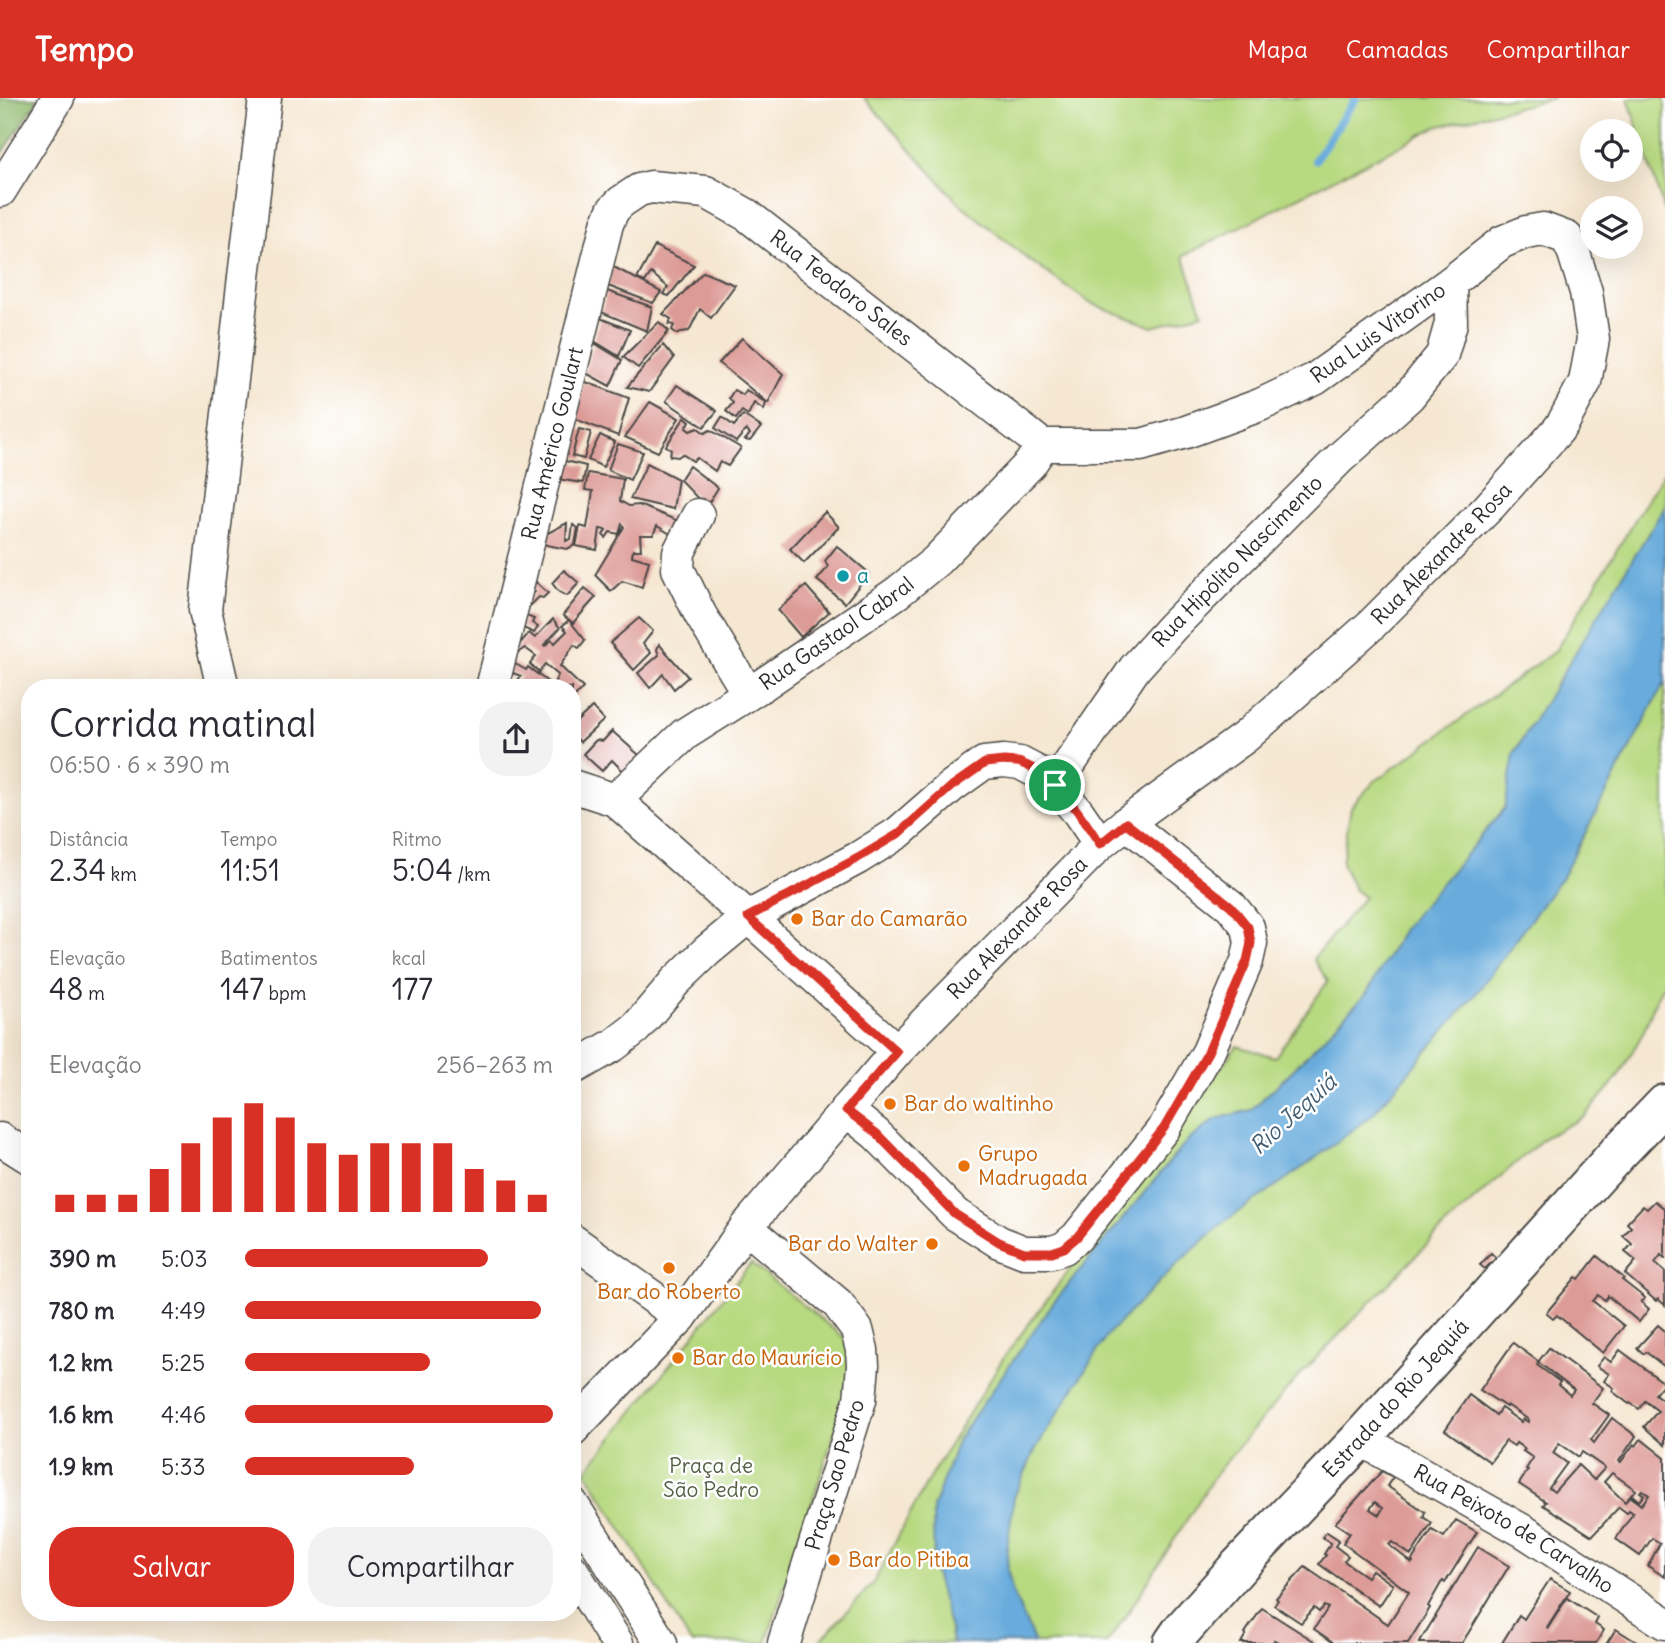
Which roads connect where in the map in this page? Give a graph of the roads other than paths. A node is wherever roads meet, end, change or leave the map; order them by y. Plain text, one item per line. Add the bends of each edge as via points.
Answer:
1 (58, 98) edge
2 (265, 98) edge
3 (0, 191) edge
4 (621, 202) joint
5 (1574, 253) joint
6 (1450, 283) junction
7 (1040, 445) junction
8 (698, 515) dead end
9 (221, 679) edge
10 (494, 679) edge
11 (748, 693) junction
12 (1055, 785) junction
13 (581, 789) edge
14 (615, 800) junction
15 (1126, 823) junction
16 (1100, 844) junction
17 (748, 917) junction
18 (897, 1052) junction
19 (581, 1064) edge
20 (1665, 1104) edge
21 (846, 1110) junction
22 (1665, 1138) edge
23 (0, 1139) edge
24 (21, 1152) edge
25 (1616, 1155) junction
26 (746, 1227) junction
27 (581, 1246) edge
28 (681, 1317) junction
29 (581, 1421) edge
30 (1360, 1439) junction
31 (581, 1518) edge
32 (581, 1585) edge
33 (1665, 1623) edge
34 (617, 1643) edge
35 (661, 1643) edge
36 (784, 1643) edge
37 (1173, 1643) edge

1 - 3 street
2 - 9 street via 205,610
4 - 7 street, Rua Teodoro Sales via 651,187 706,192 737,209
4 - 10 street, Rua Américo Goulart via 607,224
5 - 6 street, Rua Luis Vitorino via 1567,238 1556,233 1543,229 1526,232 1502,242
5 - 15 street, Rua Alexandre Rosa via 1593,339 1585,382 1563,423 1489,507 1371,625 1245,737
6 - 7 street, Rua Luis Vitorino via 1315,379 1260,405 1141,445
6 - 12 street, Rua Hipólito Nascimento via 1451,323 1442,355 1409,396 1340,458 1135,668
7 - 11 street, Rua Gastaol Cabral via 1030,464 936,561 898,592
8 - 11 street via 679,552 678,569 699,614
11 - 14 street, Rua Gastaol Cabral via 685,734
12 - 16 street
12 - 17 street via 1020,763 985,763 898,834
13 - 14 street
14 - 17 street
15 - 16 street, Rua Alexandre Rosa
15 - 21 street via 1231,906 1248,927 1251,943 1208,1052 1164,1128 1077,1237 1052,1252 1024,1252 999,1242 955,1214 876,1133
16 - 18 street, Rua Alexandre Rosa
17 - 18 street
17 - 19 street via 682,974 636,1028
18 - 21 street, Rua Alexandre Rosa
20 - 25 main road, Estrada do Rio Jequiá
21 - 26 street, Rua Alexandre Rosa
22 - 25 main road, Estrada do Rio Jequiá
23 - 24 street
25 - 30 main road, Estrada do Rio Jequiá
26 - 28 street, Rua Alexandre Rosa
26 - 36 street, Praça Sao Pedro via 838,1304 857,1330 862,1350 860,1400
27 - 28 street
28 - 29 street, Rua Alexandre Rosa
30 - 33 street, Rua Peixoto de Carvalho via 1525,1532
30 - 37 main road, Estrada do Rio Jequiá
31 - 35 street
32 - 34 street

